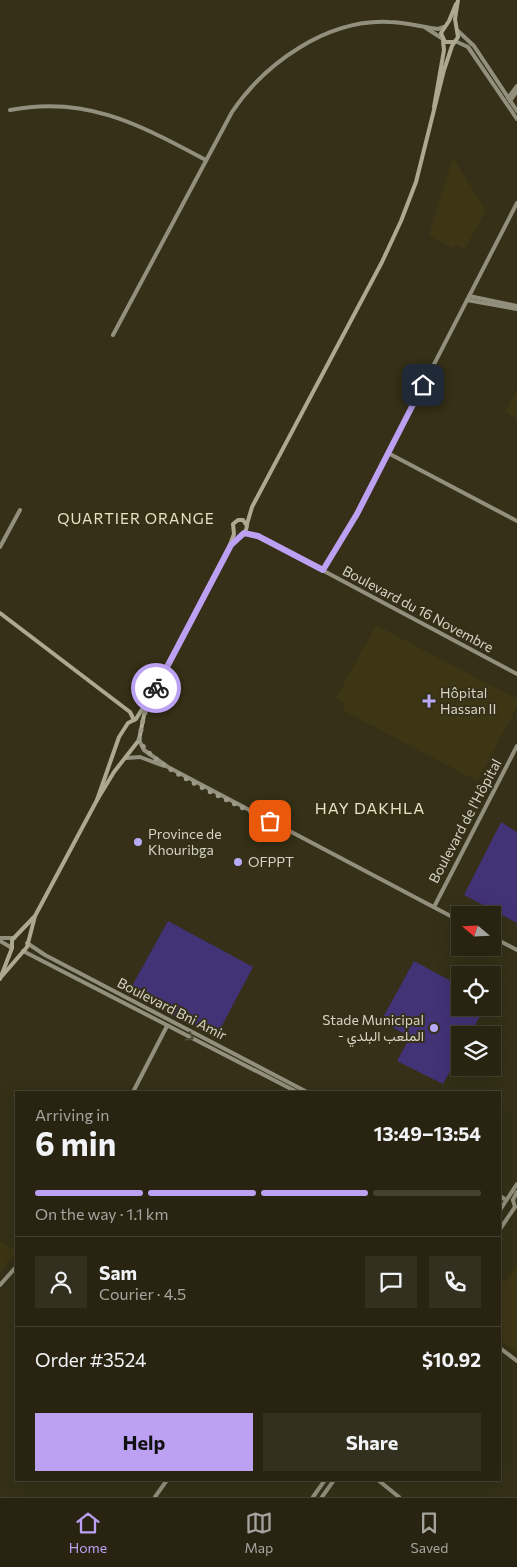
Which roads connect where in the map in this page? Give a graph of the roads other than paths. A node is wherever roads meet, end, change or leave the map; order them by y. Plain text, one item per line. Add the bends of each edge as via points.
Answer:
1 (458, 0) edge
2 (424, 27) junction
3 (444, 27) junction
4 (457, 30) junction
5 (443, 40) junction
6 (455, 42) junction
7 (517, 86) edge
8 (517, 91) edge
9 (509, 99) junction
10 (10, 110) dead end
11 (517, 111) edge
12 (433, 112) junction
13 (517, 119) edge
14 (206, 160) junction
15 (517, 203) edge
16 (468, 298) junction
17 (517, 308) edge
18 (113, 335) dead end
19 (388, 453) junction
20 (20, 510) dead end
21 (250, 510) junction
22 (240, 520) junction
23 (517, 521) edge
24 (247, 526) junction
25 (234, 531) junction
26 (243, 534) junction
27 (255, 535) junction
28 (231, 545) junction
29 (0, 547) edge
30 (323, 570) junction
31 (0, 613) edge
32 (517, 674) edge
33 (155, 688) junction
34 (126, 710) junction
35 (135, 719) junction
36 (128, 723) junction
37 (142, 724) junction
38 (139, 740) junction
39 (517, 746) edge
40 (127, 758) junction
41 (112, 760) junction
42 (121, 764) junction
43 (168, 767) junction
44 (97, 800) junction
45 (434, 907) junction
46 (35, 916) junction
47 (451, 916) edge
48 (15, 938) junction
49 (0, 940) edge
50 (27, 942) junction
51 (501, 942) edge
52 (12, 948) junction
53 (517, 950) edge
54 (22, 952) junction
55 (1, 977) edge
56 (167, 1026) junction
57 (291, 1089) edge
58 (134, 1091) edge
59 (517, 1184) edge
60 (517, 1192) edge
61 (505, 1203) edge
62 (511, 1212) junction
63 (501, 1227) edge
64 (15, 1268) edge
65 (0, 1285) edge
66 (501, 1349) edge
67 (517, 1361) edge
68 (166, 1481) edge
69 (324, 1481) edge
70 (333, 1481) edge
71 (379, 1481) edge
72 (155, 1497) edge
73 (313, 1497) edge
74 (322, 1497) edge
75 (399, 1497) edge

1 - 3 main road
1 - 4 main road
2 - 3 street
2 - 5 street
2 - 14 street via 387,22 368,24 342,29 310,43 254,83 232,112
3 - 4 main road via 451,26
3 - 5 main road
4 - 6 main road
4 - 9 street via 474,46
5 - 6 main road
5 - 12 main road
6 - 12 main road
6 - 13 street via 468,46
7 - 9 street
8 - 9 street
9 - 11 street
10 - 14 street via 55,105 93,109 134,123
12 - 21 main road via 416,182 395,236
14 - 18 street
15 - 16 street
16 - 17 street
16 - 19 street
19 - 23 street
19 - 30 street
20 - 29 street
21 - 22 main road
21 - 24 main road
22 - 24 main road
22 - 25 main road via 233,524
24 - 26 main road
24 - 27 street, Boulevard du 16 Novembre
25 - 26 main road
25 - 28 main road
26 - 27 street, Boulevard du 16 Novembre
26 - 28 main road
27 - 30 street, Boulevard du 16 Novembre
28 - 33 main road
30 - 32 street, Boulevard du 16 Novembre
31 - 34 main road
33 - 35 main road
33 - 37 main road
34 - 35 main road
34 - 36 main road
35 - 36 main road
35 - 37 main road
36 - 41 main road via 113,750
37 - 38 main road
38 - 40 main road
38 - 43 street via 144,750
39 - 45 street, Boulevard de l'Hôpital
40 - 42 main road
40 - 43 street via 140,757
41 - 42 main road
41 - 44 main road
42 - 44 main road
43 - 45 street
44 - 46 main road
45 - 47 street
46 - 48 main road
46 - 50 main road
48 - 49 street
48 - 50 main road via 24,937
48 - 52 main road
49 - 52 street
50 - 54 main road
50 - 57 street, Boulevard Bni Amir via 45,955
51 - 53 street
52 - 54 main road
52 - 55 main road
54 - 55 main road
54 - 56 street, Boulevard Bni Amir
56 -> 57 street, Boulevard Bni Amir
56 - 58 street
59 - 61 street
60 - 61 street
61 - 62 street via 506,1211
61 - 62 street via 516,1207
62 - 63 street
64 - 65 street
66 - 67 street
68 - 72 street
69 - 73 street
70 - 74 street
71 - 75 street

